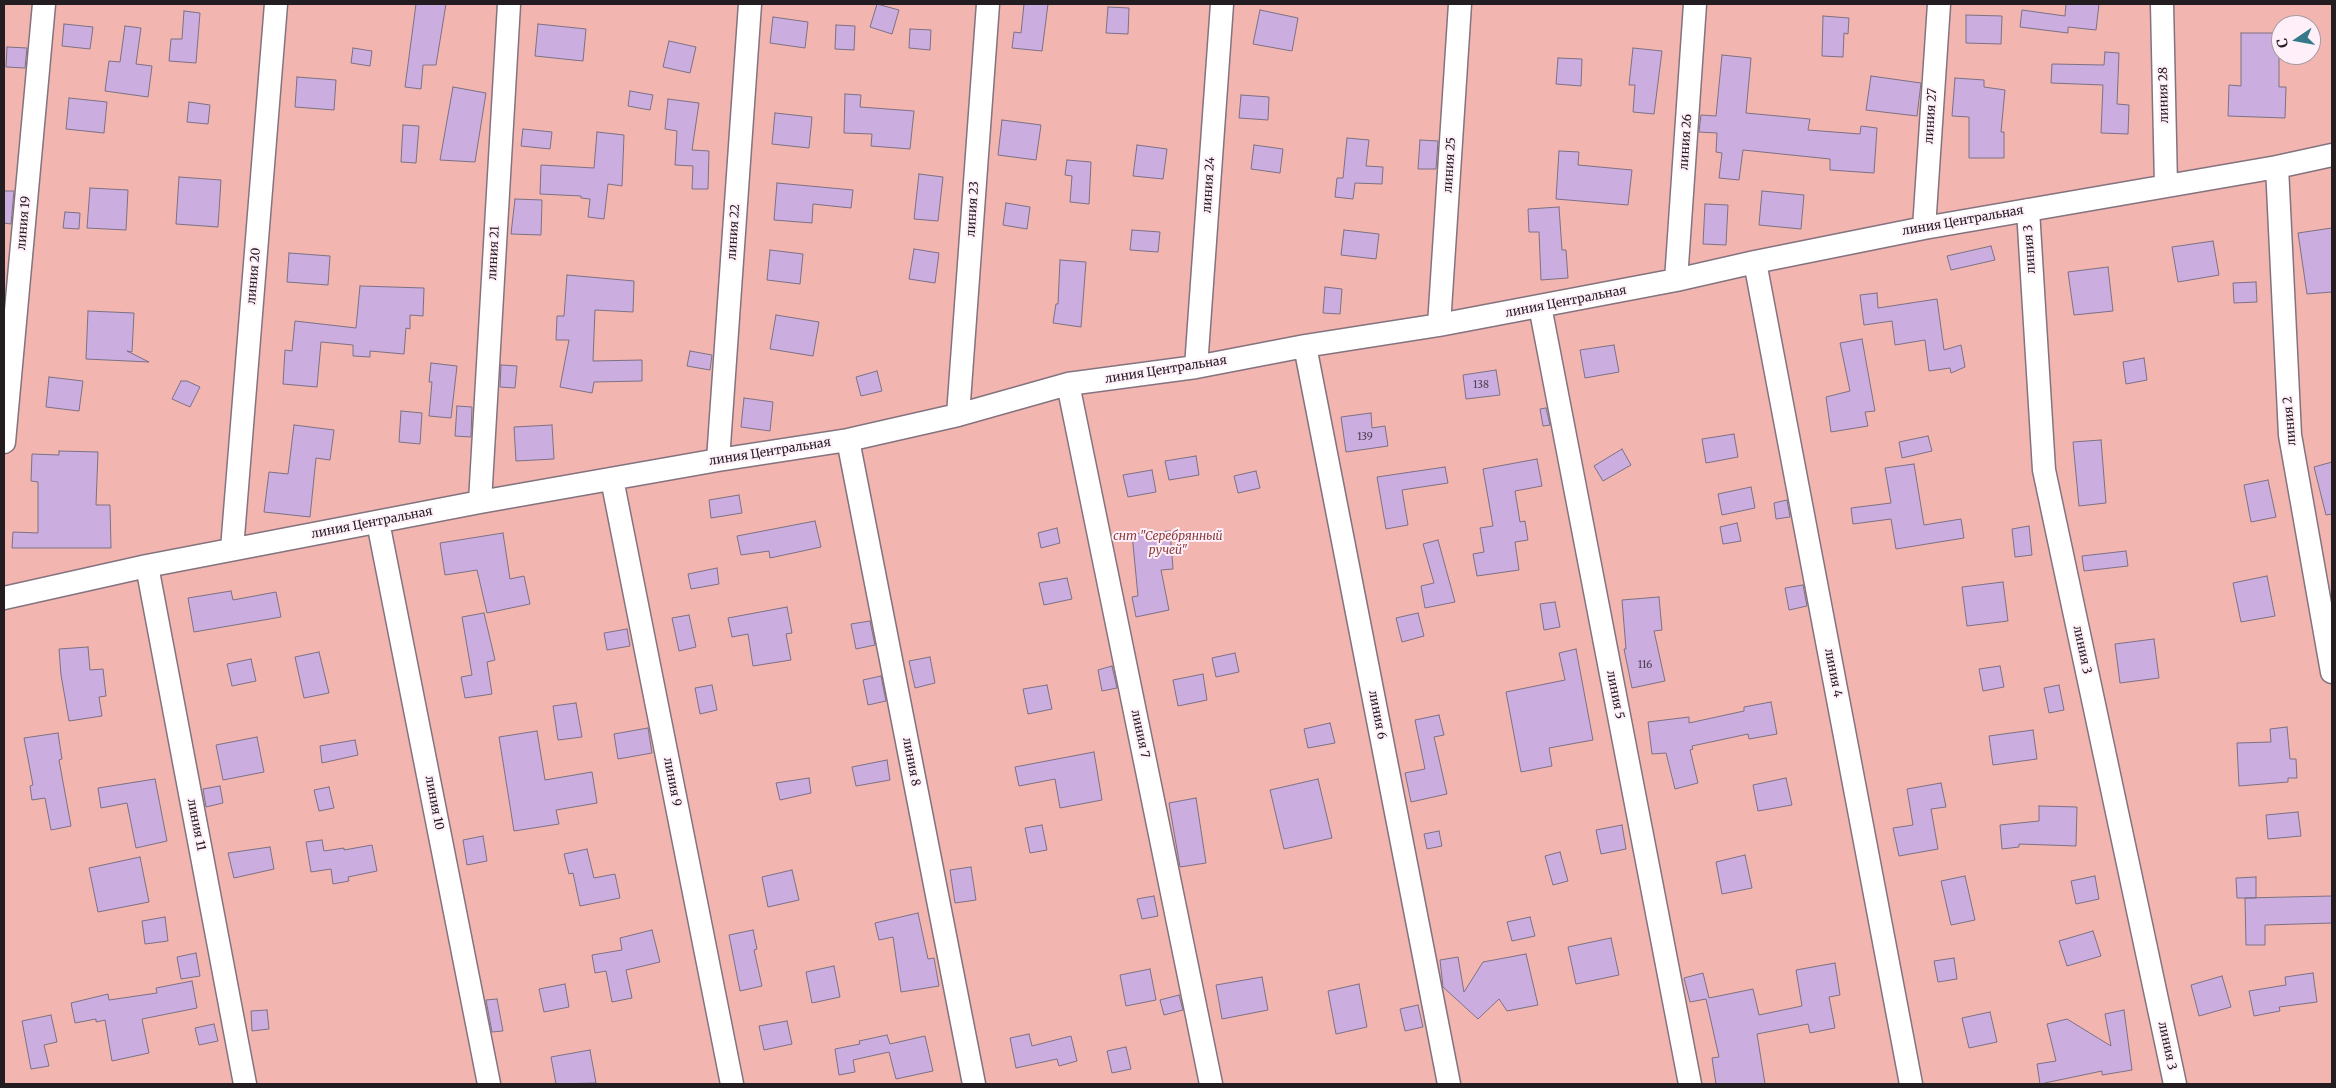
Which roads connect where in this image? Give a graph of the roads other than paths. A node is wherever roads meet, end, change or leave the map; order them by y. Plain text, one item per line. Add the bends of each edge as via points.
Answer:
1 (44, 4) edge
2 (276, 4) edge
3 (509, 4) edge
4 (750, 4) edge
5 (988, 4) edge
6 (1222, 4) edge
7 (1460, 4) edge
8 (1695, 4) edge
9 (1939, 4) edge
10 (2162, 4) edge
11 (2332, 155) edge
12 (2277, 167) junction
13 (2166, 186) junction
14 (2028, 210) junction
15 (1924, 228) junction
16 (1755, 262) junction
17 (1676, 280) junction
18 (1540, 306) junction
19 (1439, 325) junction
20 (1305, 346) junction
21 (1196, 367) junction
22 (1068, 384) junction
23 (958, 415) junction
24 (848, 440) junction
25 (4, 442) edge
26 (718, 460) junction
27 (612, 480) junction
28 (480, 502) junction
29 (378, 522) junction
30 (232, 549) junction
31 (147, 566) junction
32 (4, 598) edge
33 (2332, 672) edge
34 (245, 1084) edge
35 (489, 1084) edge
36 (732, 1084) edge
37 (974, 1084) edge
38 (1211, 1084) edge
39 (1449, 1084) edge
40 (1690, 1084) edge
41 (1911, 1084) edge
42 (2175, 1084) edge

1 - 25 street, линия 19
2 - 30 street, линия 20
3 - 28 street, линия 21
4 - 26 street, линия 22
5 - 23 street, линия 23
6 - 21 street, линия 24
7 - 19 street, линия 25
8 - 17 street, линия 26
9 - 15 street, линия 27
10 - 13 street, линия 28
11 - 12 street, линия Центральная
12 - 13 street, линия Центральная
12 - 33 street, линия 2 via 2290,435
13 - 14 street, линия Центральная
14 - 15 street, линия Центральная
14 - 42 street, линия 3 via 2044,470
15 - 16 street, линия Центральная
16 - 17 street, линия Центральная
16 - 41 street, линия 4
17 - 18 street, линия Центральная
18 - 19 street, линия Центральная
18 - 40 street, линия 5
19 - 20 street, линия Центральная
20 - 21 street, линия Центральная
20 - 39 street, линия 6
21 - 22 street, линия Центральная
22 - 23 street, линия Центральная
22 - 38 street, линия 7
23 - 24 street, линия Центральная
24 - 26 street, линия Центральная
24 - 37 street, линия 8
26 - 27 street, линия Центральная
27 - 28 street, линия Центральная
27 - 36 street, линия 9
28 - 29 street, линия Центральная
29 - 30 street, линия Центральная
29 - 35 street, линия 10
30 - 31 street, линия Центральная
31 - 32 street, линия Центральная
31 - 34 street, линия 11

